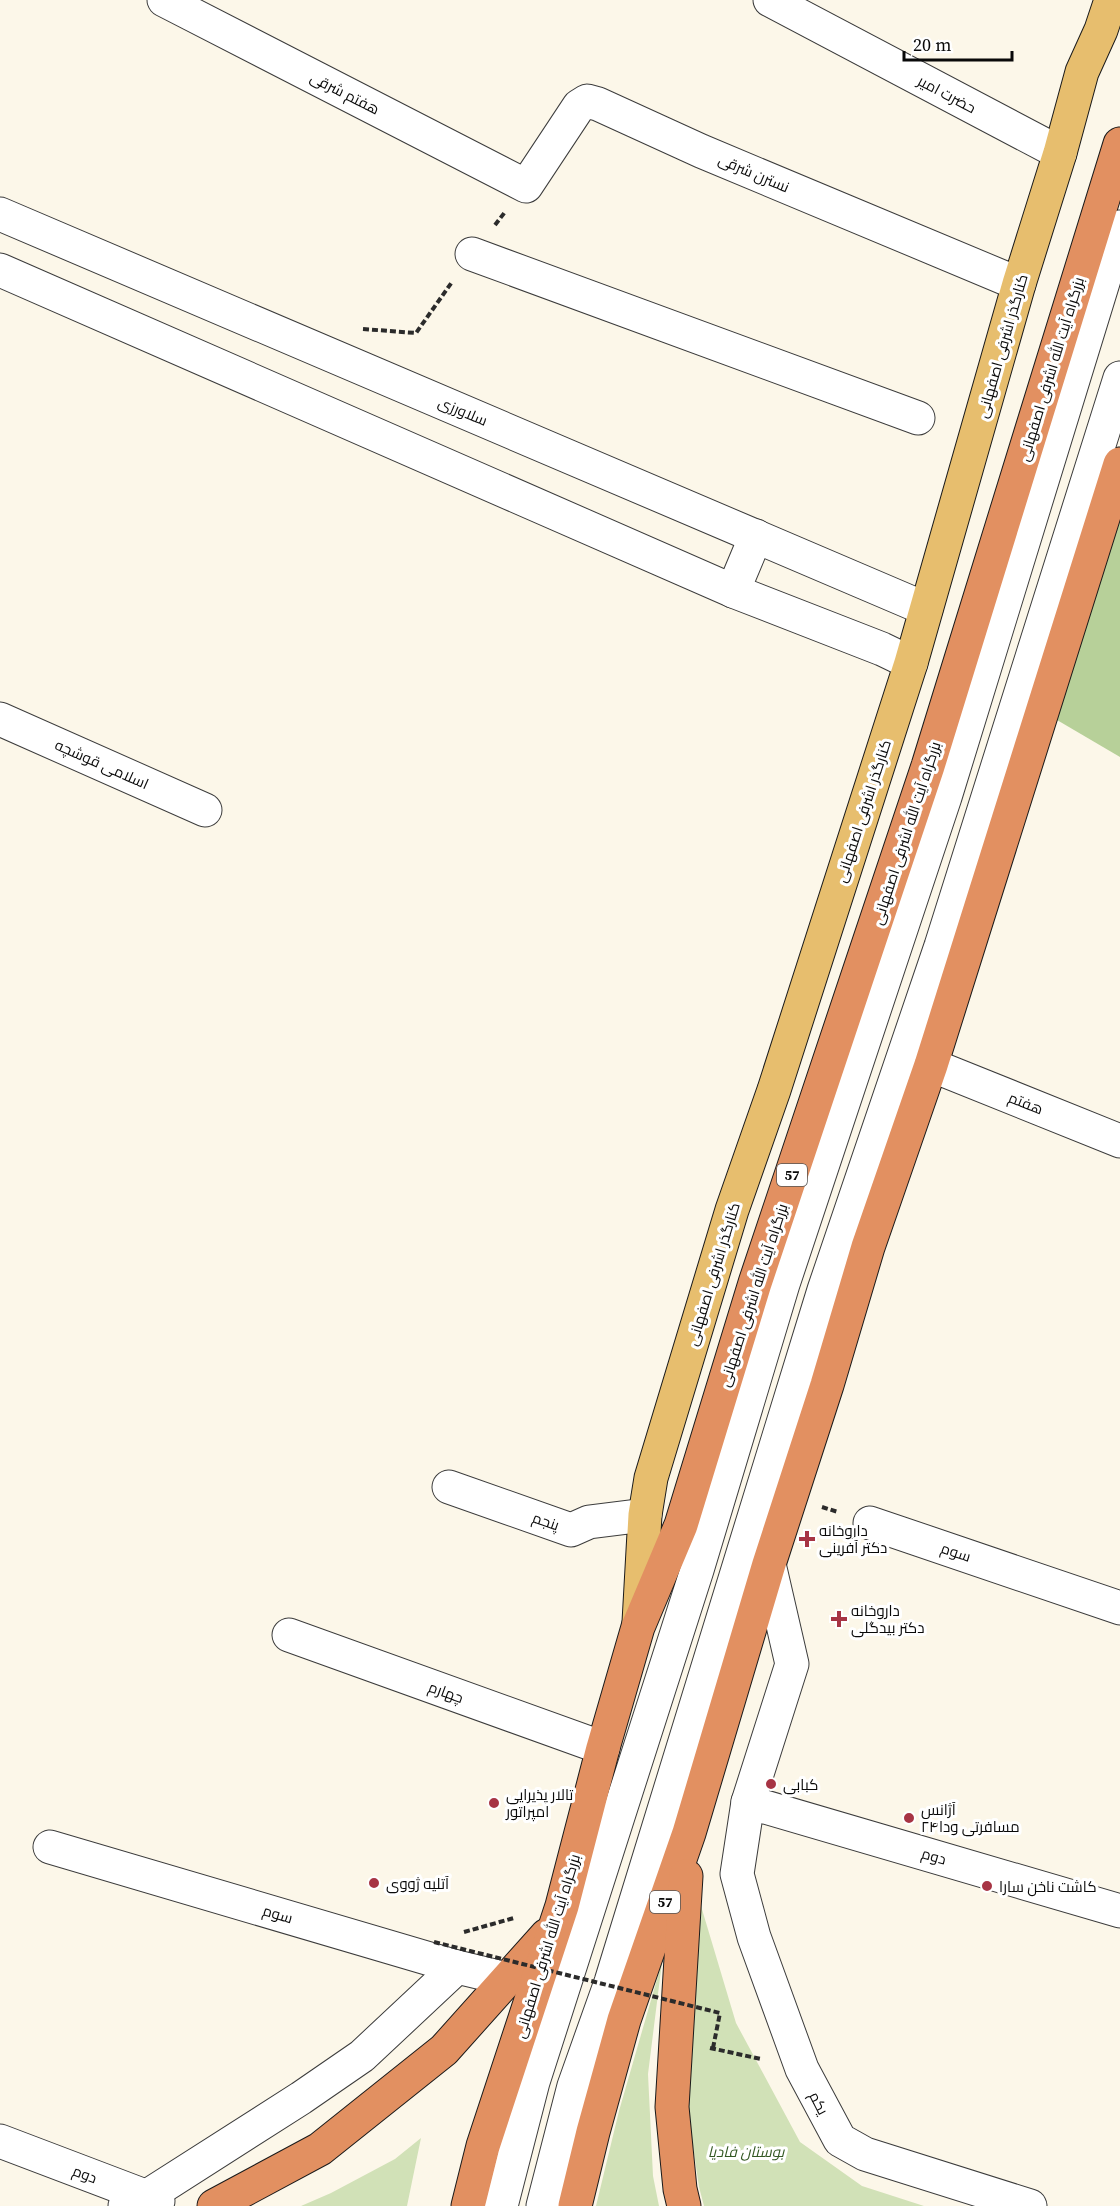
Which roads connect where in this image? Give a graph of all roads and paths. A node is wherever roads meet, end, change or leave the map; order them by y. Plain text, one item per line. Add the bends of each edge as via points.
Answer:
1 (164, 0) edge
2 (770, 0) edge
3 (1111, 0) edge
4 (1120, 144) edge
5 (1060, 153) junction
6 (526, 186) junction
7 (0, 214) edge
8 (1120, 227) edge
9 (472, 254) junction
10 (0, 270) edge
11 (1019, 284) junction
12 (323, 352) junction
13 (1120, 378) edge
14 (918, 418) dead end
15 (1120, 464) edge
16 (756, 536) junction
17 (733, 591) junction
18 (926, 609) junction
19 (911, 663) junction
20 (0, 719) edge
21 (205, 810) dead end
22 (931, 1065) junction
23 (1120, 1141) edge
24 (449, 1486) dead end
25 (791, 1497) junction
26 (645, 1515) junction
27 (870, 1523) joint
28 (769, 1564) junction
29 (1120, 1608) edge
30 (638, 1627) junction
31 (289, 1635) dead end
32 (603, 1748) junction
33 (748, 1802) junction
34 (689, 1833) junction
35 (50, 1846) dead end
36 (1120, 1911) edge
37 (556, 1924) junction
38 (434, 1942) dead end
39 (457, 1967) junction
40 (507, 1979) junction
41 (802, 2068) junction
42 (0, 2141) edge
43 (147, 2203) edge
44 (214, 2206) edge
45 (468, 2206) edge
46 (501, 2206) edge
47 (543, 2206) edge
48 (575, 2206) edge
49 (684, 2206) edge
50 (1030, 2206) edge

1 - 6 street, هفتم شرقی
2 - 5 street, حضرت امیر
3 - 5 main road, کنارگذر اشرفی اصفهانی via 1082,72
4 - 30 highway, بزرگراه آیت الله اشرفی اصفهانی / 57 via 928,766 755,1283 681,1525
5 - 11 main road, کنارگذر اشرفی اصفهانی
6 - 9 path
6 - 11 street, نسترن شرقی via 579,106 587,101
7 - 12 street, سلاورزی
8 - 46 street via 945,797 783,1284 697,1570 537,2071
9 - 12 path via 416,333 359,329
9 - 14 street
10 - 17 street
11 - 18 main road, کنارگذر اشرفی اصفهانی
12 - 16 street, سلاورزی
13 - 47 street via 941,946 785,1413 624,1938 574,2086
15 - 22 highway, 57
16 - 17 street
16 - 18 street, سلاورزی
17 - 19 street
18 - 19 main road, کنارگذر اشرفی اصفهانی
19 - 26 main road, کنارگذر اشرفی اصفهانی via 732,1210 651,1478
20 - 21 street, اسلامی قوشچه
22 - 23 street, هفتم
22 - 25 highway, 57 via 868,1247
24 - 26 street, پنجم via 571,1530 589,1522
25 - 27 path
25 - 28 highway, 57
26 - 30 main road, کنارگذر اشرفی اصفهانی
27 - 29 street, سوم
28 - 33 street via 792,1664
28 - 34 highway, 57
30 - 32 highway, بزرگراه آیت الله اشرفی اصفهانی / 57
31 - 32 street, چهارم
32 - 37 highway, بزرگراه آیت الله اشرفی اصفهانی / 57
33 - 36 street, دوم
33 - 41 street, یکم via 737,1874 754,1937
34 - 48 highway, 57 via 624,2020
34 - 49 highway via 672,2107
35 - 39 street, سوم
37 - 40 highway
37 - 45 highway, بزرگراه آیت الله اشرفی اصفهانی / 57 via 483,2146
38 - 41 path, bridge via 720,2013 713,2049
39 - 40 street, سوم
39 - 43 street via 362,2056
40 - 44 highway via 444,2050 320,2149
41 - 50 street, یکم via 840,2140 865,2154
42 - 43 street, دوم

